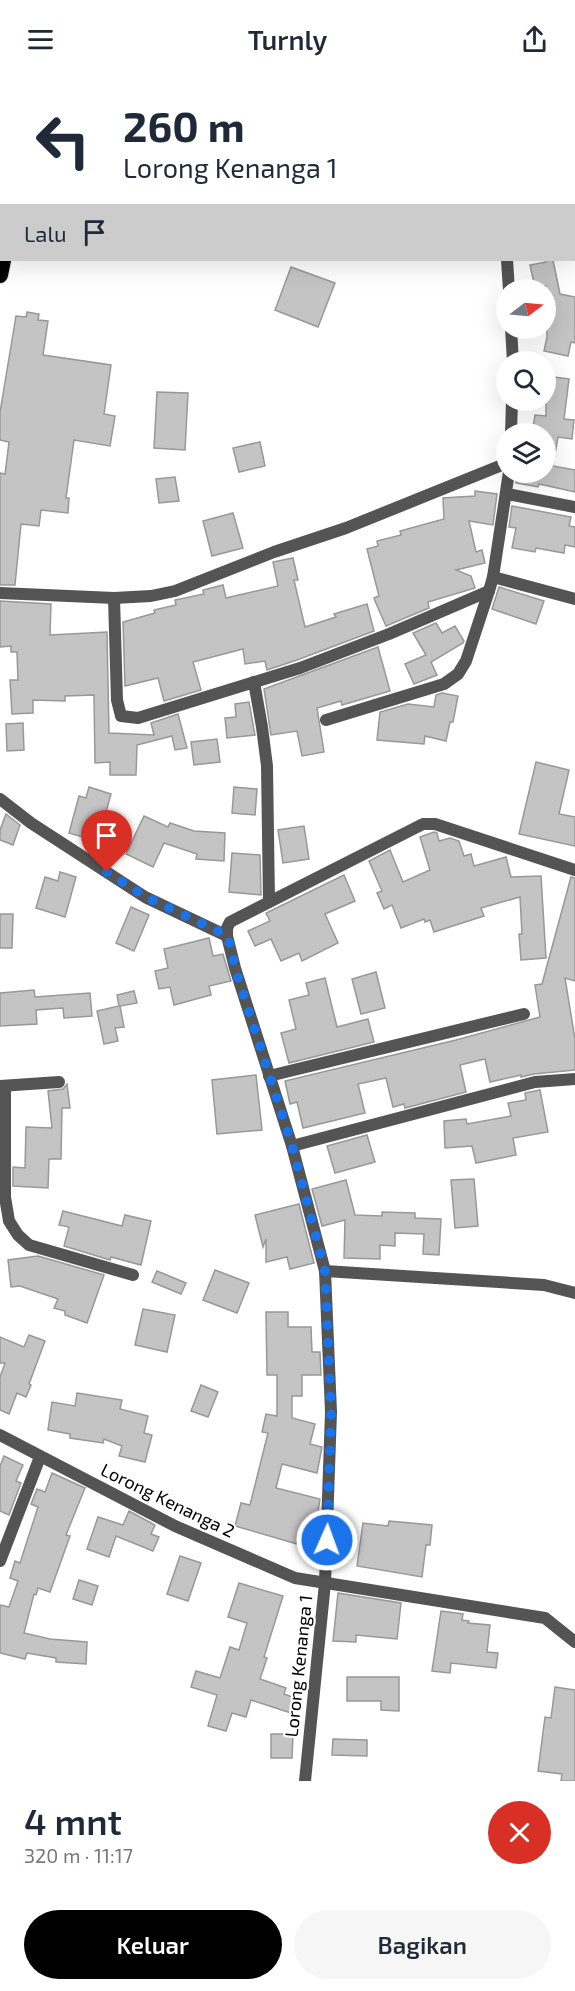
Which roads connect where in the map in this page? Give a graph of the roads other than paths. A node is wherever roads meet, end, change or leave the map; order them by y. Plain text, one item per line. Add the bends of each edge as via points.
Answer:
1 (507, 261) edge
2 (508, 279) edge
3 (496, 467) edge
4 (508, 483) edge
5 (507, 494) junction
6 (575, 507) edge
7 (494, 576) junction
8 (489, 591) junction
9 (0, 593) edge
10 (114, 597) junction
11 (575, 599) edge
12 (254, 681) junction
13 (326, 720) dead end
14 (0, 799) edge
15 (575, 870) edge
16 (269, 902) junction
17 (228, 936) junction
18 (524, 1014) dead end
19 (269, 1076) junction
20 (575, 1079) edge
21 (59, 1082) dead end
22 (2, 1086) edge
23 (292, 1146) junction
24 (325, 1271) junction
25 (133, 1275) dead end
26 (575, 1293) edge
27 (0, 1435) edge
28 (40, 1457) junction
29 (0, 1561) edge
30 (325, 1583) junction
31 (575, 1642) edge
32 (305, 1781) edge

1 - 2 street
3 - 10 street via 175,591
4 - 5 street
5 - 6 street
5 - 7 street
7 - 8 street
7 - 11 street
8 - 12 street via 389,634
8 - 13 street via 458,674 444,684
9 - 10 street
10 - 12 street via 116,690 121,716 138,718
12 - 16 street via 267,766
14 - 17 street via 146,897
15 - 16 street via 435,824 423,824
16 - 17 street via 230,922
17 - 19 street, Lorong Kenanga 1
18 - 19 street
19 - 23 street, Lorong Kenanga 1
20 - 23 street via 535,1082
21 - 22 street
22 - 25 street via 5,1197 9,1221 18,1235 29,1245
23 - 24 street, Lorong Kenanga 1
24 - 26 street via 544,1285
24 - 30 street, Lorong Kenanga 1 via 331,1412
27 - 28 street, Lorong Kenanga 2
28 - 29 street
28 - 30 street, Lorong Kenanga 2 via 175,1526 295,1578
30 - 31 street, Lorong Kenanga 2 via 545,1618
30 - 32 street, Lorong Kenanga 1

